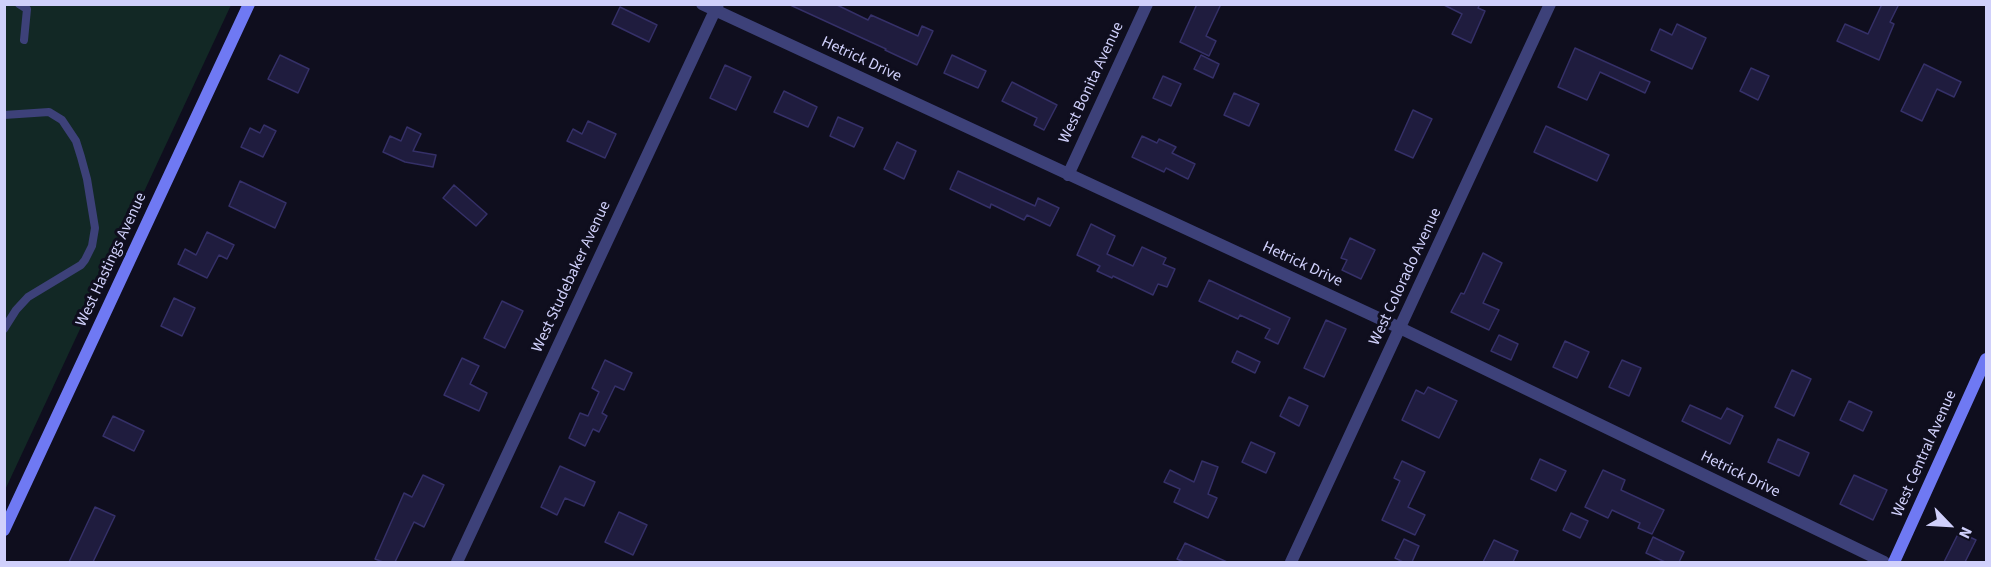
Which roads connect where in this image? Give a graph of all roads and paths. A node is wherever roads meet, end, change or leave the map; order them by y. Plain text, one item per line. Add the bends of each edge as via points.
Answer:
1 (249, 4) edge
2 (702, 4) edge
3 (1147, 4) edge
4 (1550, 4) edge
5 (26, 6) edge
6 (716, 8) edge
7 (24, 40) dead end
8 (4, 115) edge
9 (1068, 175) junction
10 (1400, 328) junction
11 (4, 329) edge
12 (1986, 359) edge
13 (4, 530) edge
14 (457, 562) edge
15 (1291, 562) edge
16 (1884, 562) edge
17 (1894, 562) edge

1 - 13 main road, West Hastings Avenue
2 - 6 street, Hetrick Drive
3 - 9 street, West Bonita Avenue
4 - 10 street, West Colorado Avenue
5 - 7 lane
6 - 9 street, Hetrick Drive
6 - 14 street, West Studebaker Avenue
8 - 11 lane via 50,112 62,120 81,157 95,228 92,246 81,265 28,297
9 - 10 street, Hetrick Drive
10 - 15 street, West Colorado Avenue
10 - 16 street, Hetrick Drive
12 - 17 main road, West Central Avenue

